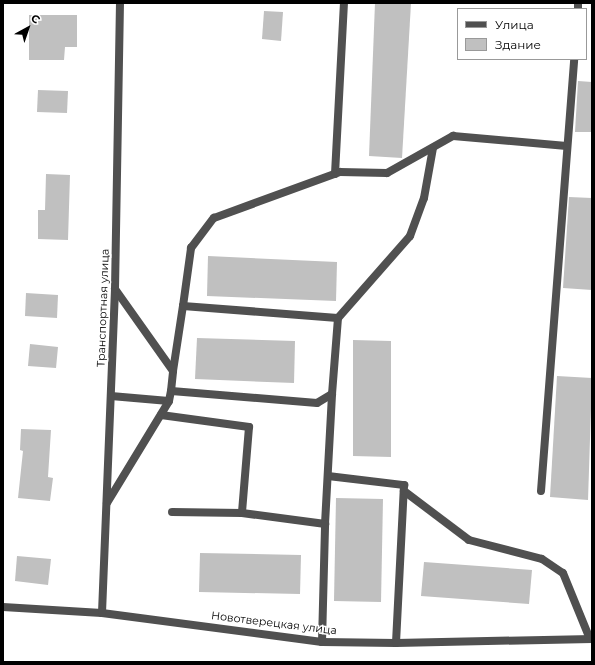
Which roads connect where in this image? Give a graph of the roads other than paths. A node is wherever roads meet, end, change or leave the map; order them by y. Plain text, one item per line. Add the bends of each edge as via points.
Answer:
1 (120, 3) edge
2 (344, 3) edge
3 (574, 60) edge
4 (567, 146) junction
5 (433, 148) junction
6 (335, 174) junction
7 (115, 289) junction
8 (183, 306) junction
9 (338, 318) junction
10 (174, 371) junction
11 (170, 391) junction
12 (332, 394) junction
13 (111, 396) junction
14 (169, 401) junction
15 (161, 415) junction
16 (328, 476) junction
17 (404, 491) junction
18 (541, 491) dead end
19 (107, 503) junction
20 (172, 512) dead end
21 (242, 513) junction
22 (326, 524) junction
23 (3, 607) edge
24 (102, 612) junction
25 (591, 639) edge
26 (322, 642) junction
27 (396, 643) junction

1 - 7 street, Транспортная улица
2 - 6 street
3 - 4 street
4 - 5 street via 453,136
4 - 18 street
5 - 6 street via 386,173
5 - 9 street via 424,198 410,236
6 - 8 street via 214,218 191,248
7 - 10 street
7 - 13 street, Транспортная улица
8 - 9 street
8 - 10 street
9 - 12 street
10 - 11 street
11 - 12 street via 317,403
11 - 14 street
12 - 16 street
13 - 14 street
13 - 19 street, Транспортная улица
14 - 15 street
15 - 19 street
15 - 21 street via 249,428
16 - 17 street via 404,484
16 - 22 street
17 - 25 street via 469,540 542,559 563,573
17 - 27 street
19 - 24 street, Транспортная улица
20 - 21 street
21 - 22 street
22 - 26 street
23 - 24 street, Новотверецкая улица
24 - 26 street, Новотверецкая улица
25 - 27 street, Новотверецкая улица
26 - 27 street, Новотверецкая улица

